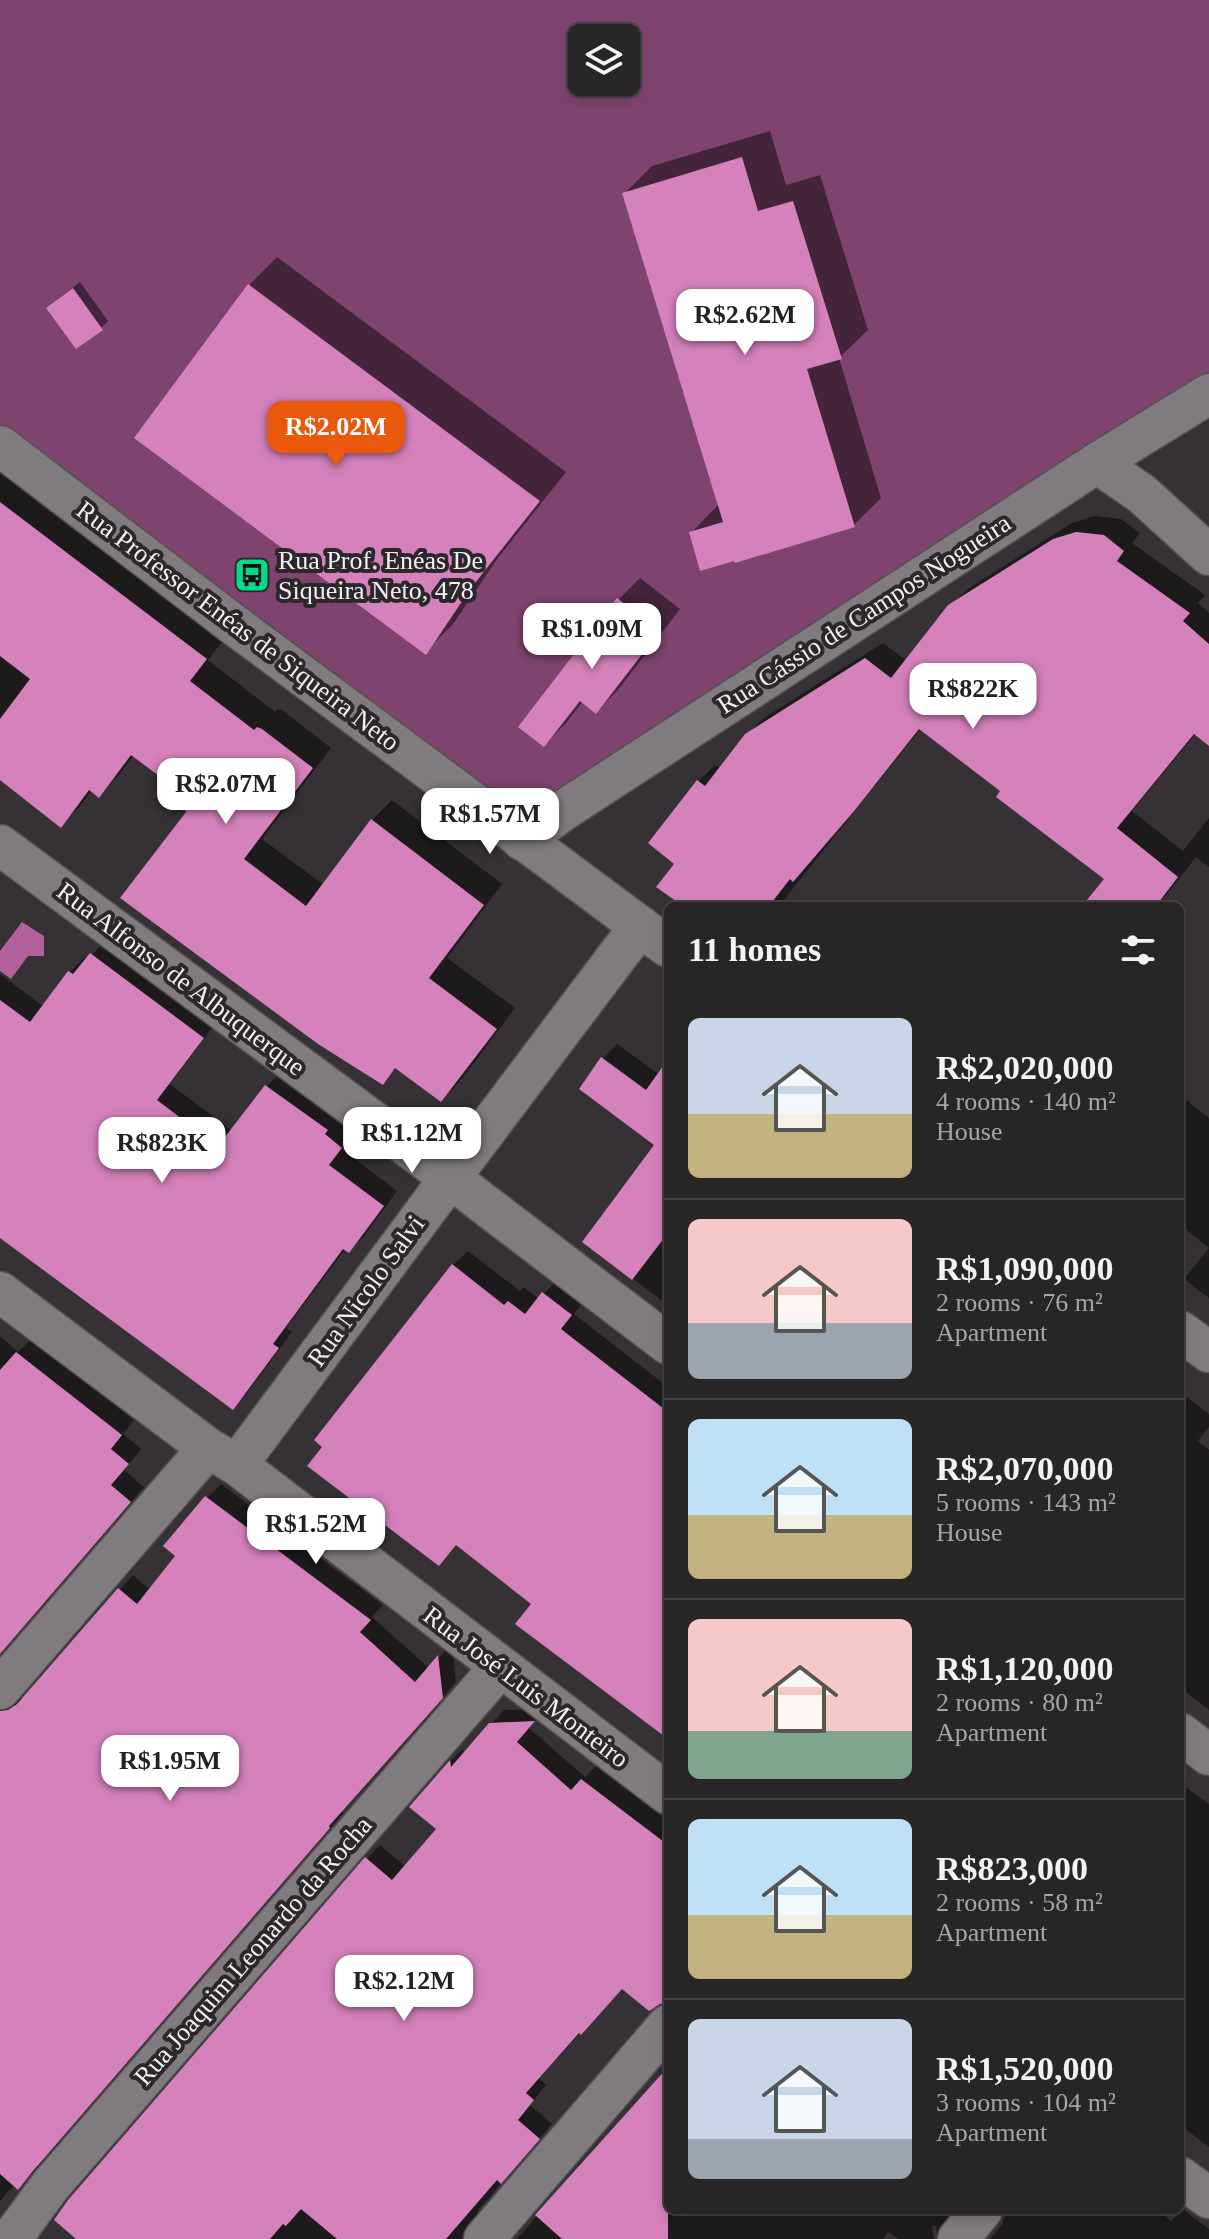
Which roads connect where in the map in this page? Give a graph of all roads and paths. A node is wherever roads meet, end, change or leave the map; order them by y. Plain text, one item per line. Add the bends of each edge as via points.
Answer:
1 (1209, 394) edge
2 (0, 446) edge
3 (1097, 463) junction
4 (1209, 555) edge
5 (522, 840) junction
6 (0, 845) edge
7 (654, 937) edge
8 (450, 1178) junction
9 (0, 1292) edge
10 (1184, 1334) edge
11 (664, 1341) edge
12 (1209, 1352) edge
13 (222, 1456) junction
14 (500, 1667) junction
15 (0, 1689) edge
16 (1184, 1736) edge
17 (1209, 1755) edge
18 (664, 1791) edge
19 (664, 2030) edge
20 (1184, 2180) edge
21 (1209, 2198) edge
22 (979, 2214) edge
23 (11, 2239) edge
24 (484, 2239) edge
25 (958, 2239) edge

1 - 3 street, Rua Cássio de Campos Nogueira
2 - 5 street, Rua Professor Enéas de Siqueira Neto
3 - 4 street via 1142,494
3 - 5 street, Rua Cássio de Campos Nogueira
5 - 7 street, Rua Professor Enéas de Siqueira Neto
6 - 8 street, Rua Alfonso de Albuquerque
7 - 8 street, Rua Nicolo Salvi
8 - 11 street, Rua Alfonso de Albuquerque
8 - 13 street, Rua Nicolo Salvi
9 - 13 street, Rua José Luis Monteiro
10 - 12 street
13 - 14 street, Rua José Luis Monteiro
13 - 15 street, Rua Nicolo Salvi
14 - 18 street, Rua José Luis Monteiro
14 - 23 street, Rua Joaquim Leonardo da Rocha via 50,2186
16 - 17 street
19 - 24 street
20 - 21 street
22 - 25 street

